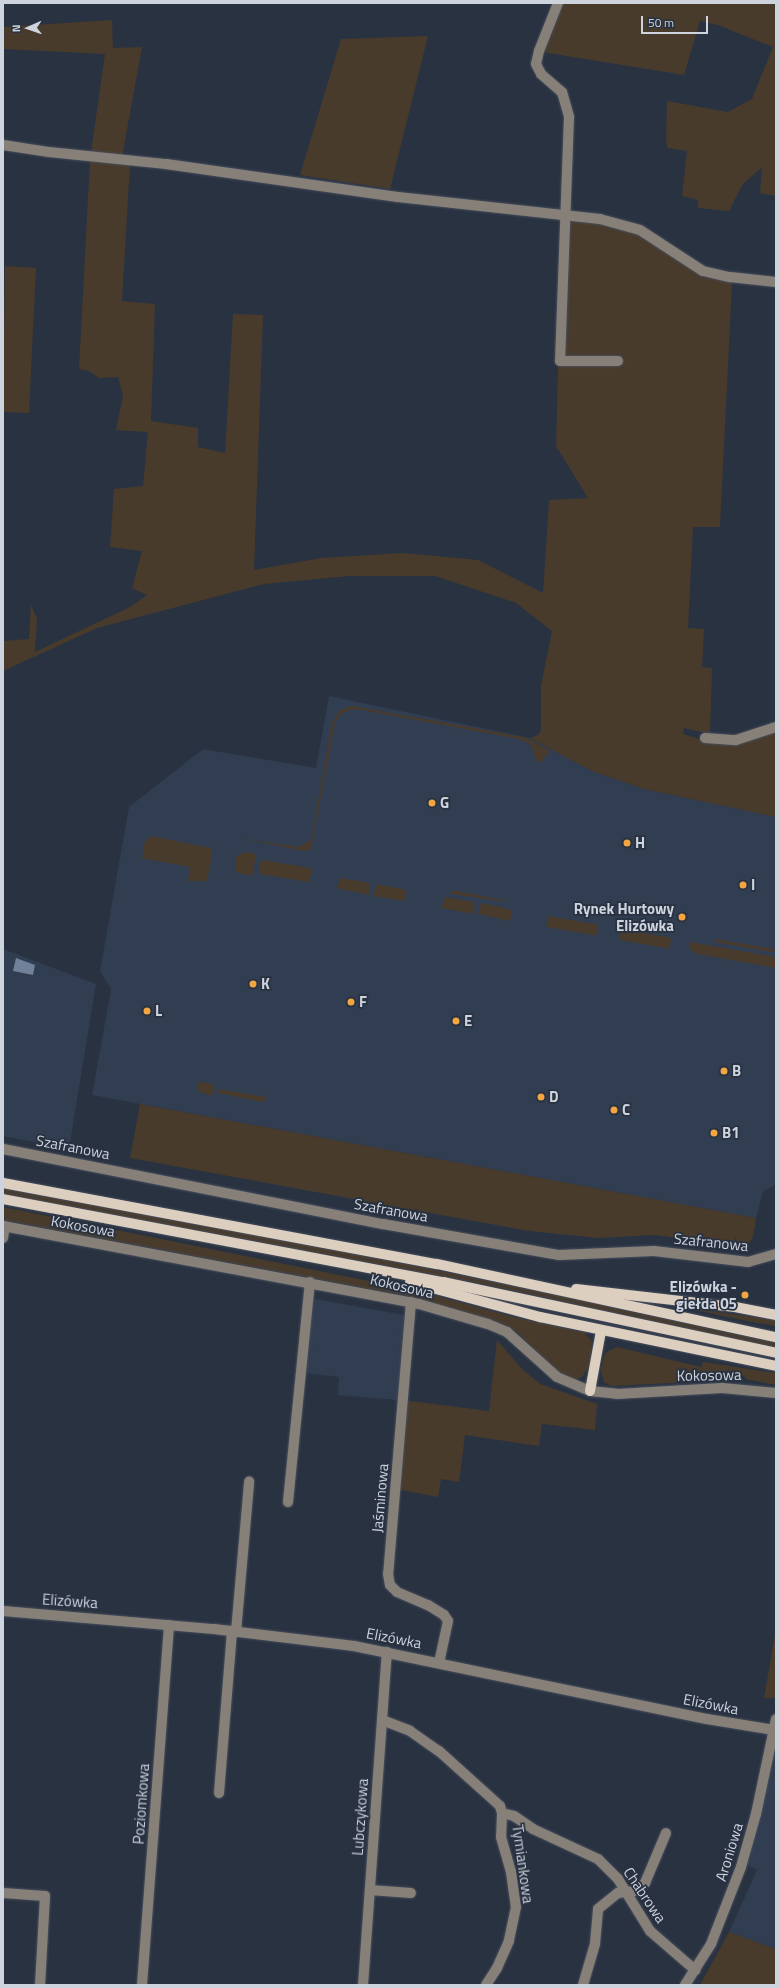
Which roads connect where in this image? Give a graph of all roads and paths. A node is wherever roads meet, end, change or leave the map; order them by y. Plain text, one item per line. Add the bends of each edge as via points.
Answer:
1 (558, 3) edge
2 (3, 144) edge
3 (565, 214) junction
4 (776, 282) edge
5 (618, 361) dead end
6 (776, 727) edge
7 (705, 738) dead end
8 (3, 1149) edge
9 (3, 1183) edge
10 (3, 1199) edge
11 (4, 1226) edge
12 (3, 1238) edge
13 (776, 1254) edge
14 (385, 1271) junction
15 (310, 1282) junction
16 (538, 1286) junction
17 (410, 1302) junction
18 (776, 1315) edge
19 (601, 1331) junction
20 (776, 1337) edge
21 (776, 1353) edge
22 (776, 1366) edge
23 (590, 1391) junction
24 (776, 1393) edge
25 (249, 1482) dead end
26 (288, 1502) dead end
27 (3, 1611) edge
28 (169, 1625) junction
29 (234, 1631) junction
30 (387, 1652) junction
31 (439, 1663) junction
32 (776, 1719) edge
33 (382, 1720) junction
34 (774, 1730) junction
35 (219, 1793) dead end
36 (502, 1813) junction
37 (666, 1833) dead end
38 (370, 1890) junction
39 (3, 1892) edge
40 (626, 1892) junction
41 (411, 1893) dead end
42 (695, 1970) junction
43 (40, 1985) edge
44 (142, 1985) edge
45 (363, 1985) edge
46 (486, 1985) edge
47 (583, 1985) edge
48 (685, 1985) edge

1 - 3 street via 536,64 541,74 562,92 567,106 569,155
2 - 3 street via 398,197
3 - 4 street via 600,219 634,228 686,262 710,273
3 - 5 street via 560,361
6 - 7 street via 736,740
8 - 13 street, Szafranowa via 382,1224 559,1255 654,1251 748,1262
9 - 16 main road via 437,1264
10 - 14 main road
11 - 12 street
11 - 15 street, Kokosowa
14 - 19 main road via 467,1298
14 - 21 main road
15 - 17 street, Kokosowa
15 - 26 street
16 - 18 main road via 609,1292
16 - 20 main road
17 - 23 street, Kokosowa via 488,1324 507,1332 557,1378
17 - 31 street, Jaśminowa via 388,1574 390,1585 397,1592 428,1605 444,1615 448,1621
19 - 22 main road
19 - 23 main road
23 - 24 street, Kokosowa via 617,1394 714,1388
25 - 29 street
27 - 28 street, Elizówka
28 - 29 street, Elizówka
28 - 44 street, Poziomkowa
29 - 30 street, Elizówka
29 - 35 street
30 - 31 street, Elizówka
30 - 33 street, Lubczykowa
31 - 34 street, Elizówka via 574,1693
32 - 34 street, Aroniowa
33 - 36 street via 410,1731 439,1750 500,1806
33 - 38 street, Lubczykowa
34 - 42 street, Aroniowa via 743,1862 718,1930
36 - 40 street, Chabrowa via 514,1816 533,1829 598,1859 618,1879
36 - 46 street, Tymiankowa via 501,1837 511,1872 515,1918 504,1955
37 - 40 street via 645,1883 634,1891
38 - 41 street
38 - 45 street, Lubczykowa
39 - 43 street via 45,1896
40 - 42 street, Chabrowa via 650,1931
40 - 47 street via 618,1893 598,1909 595,1944
42 - 48 street, Aroniowa

